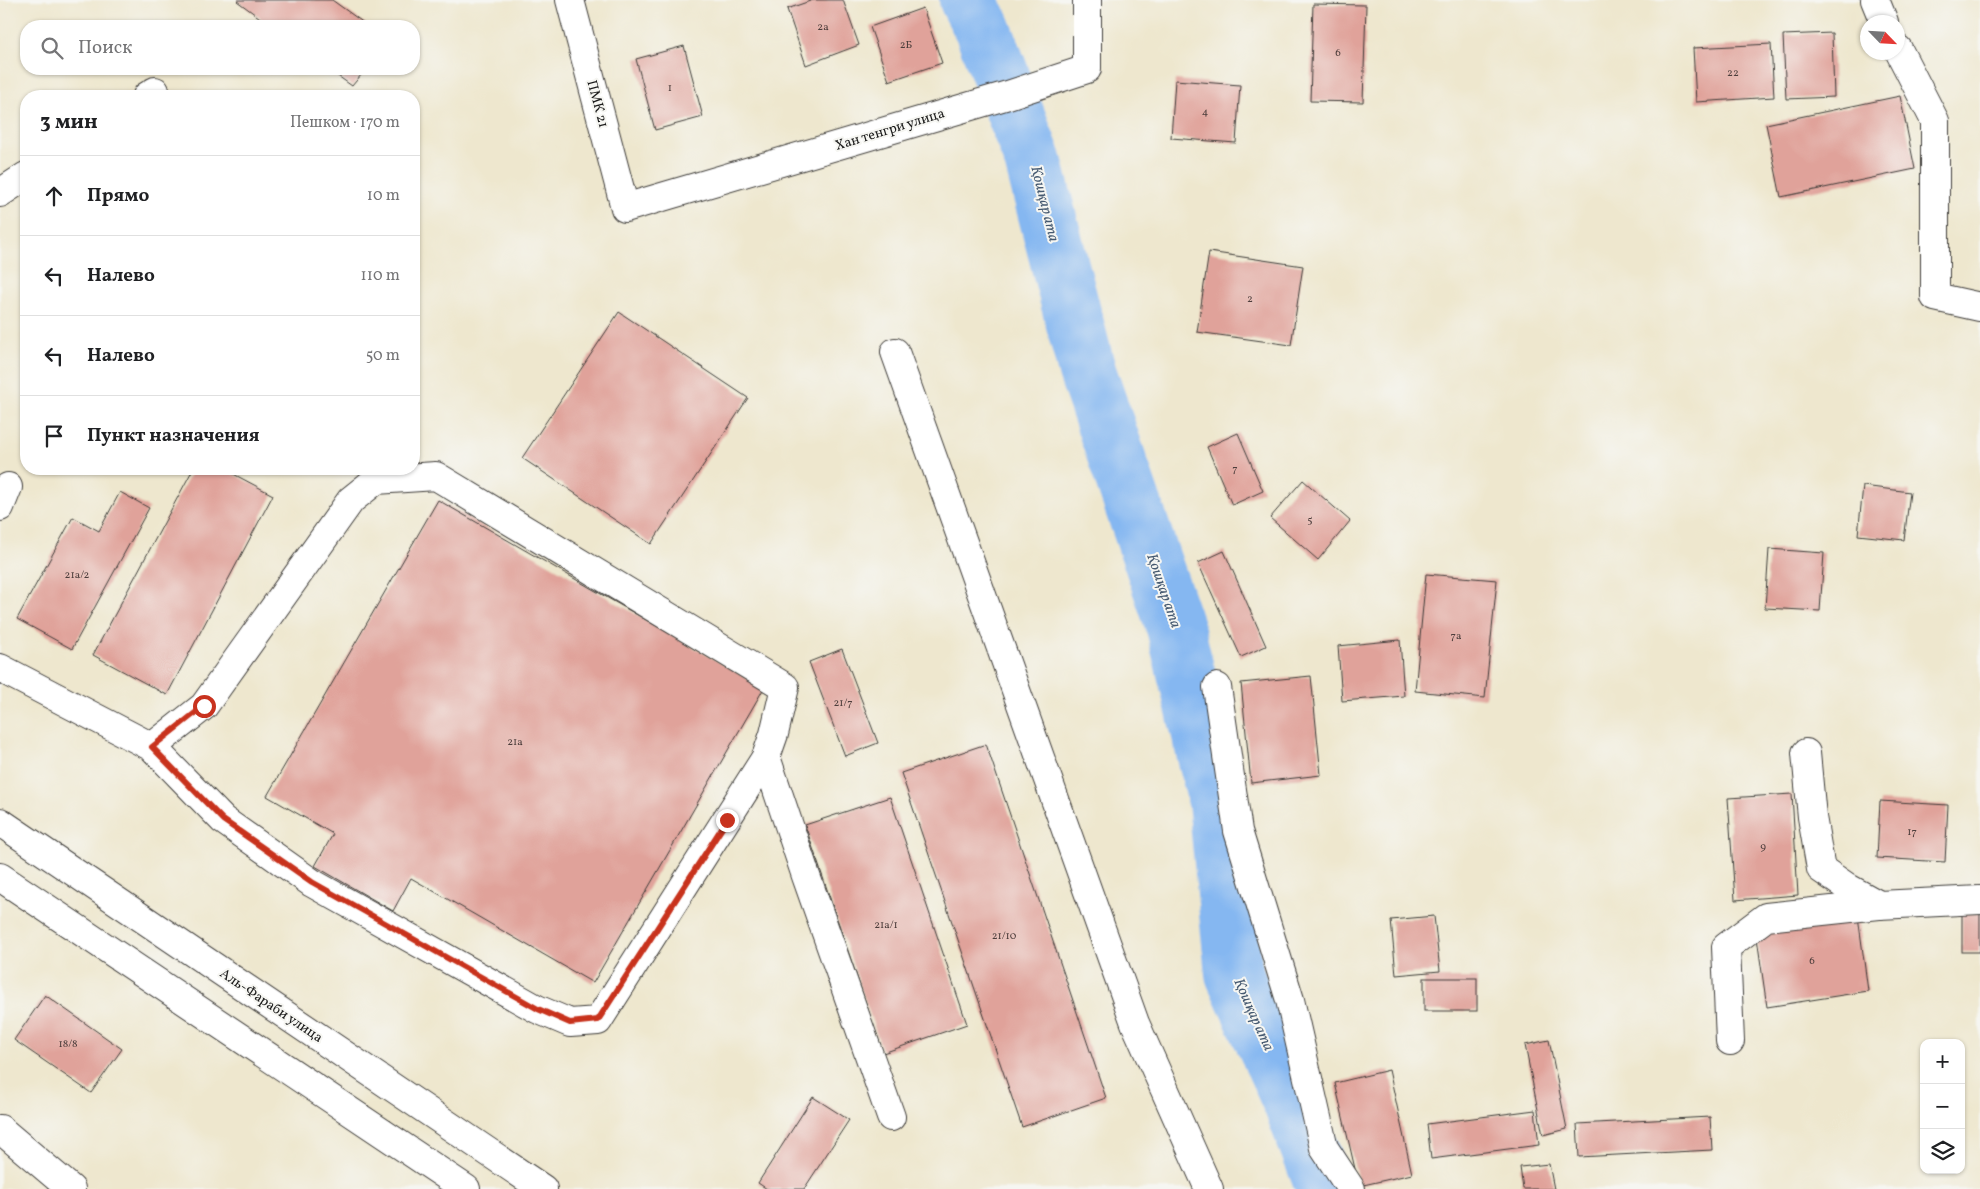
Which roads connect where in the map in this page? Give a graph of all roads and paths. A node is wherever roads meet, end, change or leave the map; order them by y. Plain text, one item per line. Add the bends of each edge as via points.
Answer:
1 (570, 0) edge
2 (1087, 0) edge
3 (1874, 0) edge
4 (1881, 15) edge
5 (1904, 60) edge
6 (20, 180) edge
7 (0, 193) edge
8 (625, 208) joint
9 (1980, 306) edge
10 (895, 352) dead end
11 (0, 668) edge
12 (1217, 687) dead end
13 (152, 747) junction
14 (1806, 753) dead end
15 (766, 757) junction
16 (0, 822) edge
17 (4, 884) edge
18 (1980, 900) edge
19 (1879, 905) junction
20 (1730, 1041) dead end
21 (891, 1117) dead end
22 (0, 1129) edge
23 (71, 1189) edge
24 (466, 1189) edge
25 (543, 1189) edge
26 (1209, 1189) edge
27 (1351, 1189) edge

1 - 8 street, ПМК 21
2 - 8 street, Хан тенгри улица via 1087,69
3 - 4 street
5 - 9 street via 1935,121 1935,297
6 - 7 street
10 - 26 street via 1135,1023
11 - 13 street
12 - 27 street via 1238,831 1290,1000 1324,1148
13 - 15 street via 223,820 312,882 538,1009 570,1023 598,1020
13 - 15 street via 204,706 351,500 376,480 436,476 785,687
14 - 19 street via 1821,869
15 - 21 street
16 - 25 street, Аль-Фараби улица
17 - 24 street
18 - 19 street
19 - 20 street via 1766,917 1726,948
22 - 23 street

